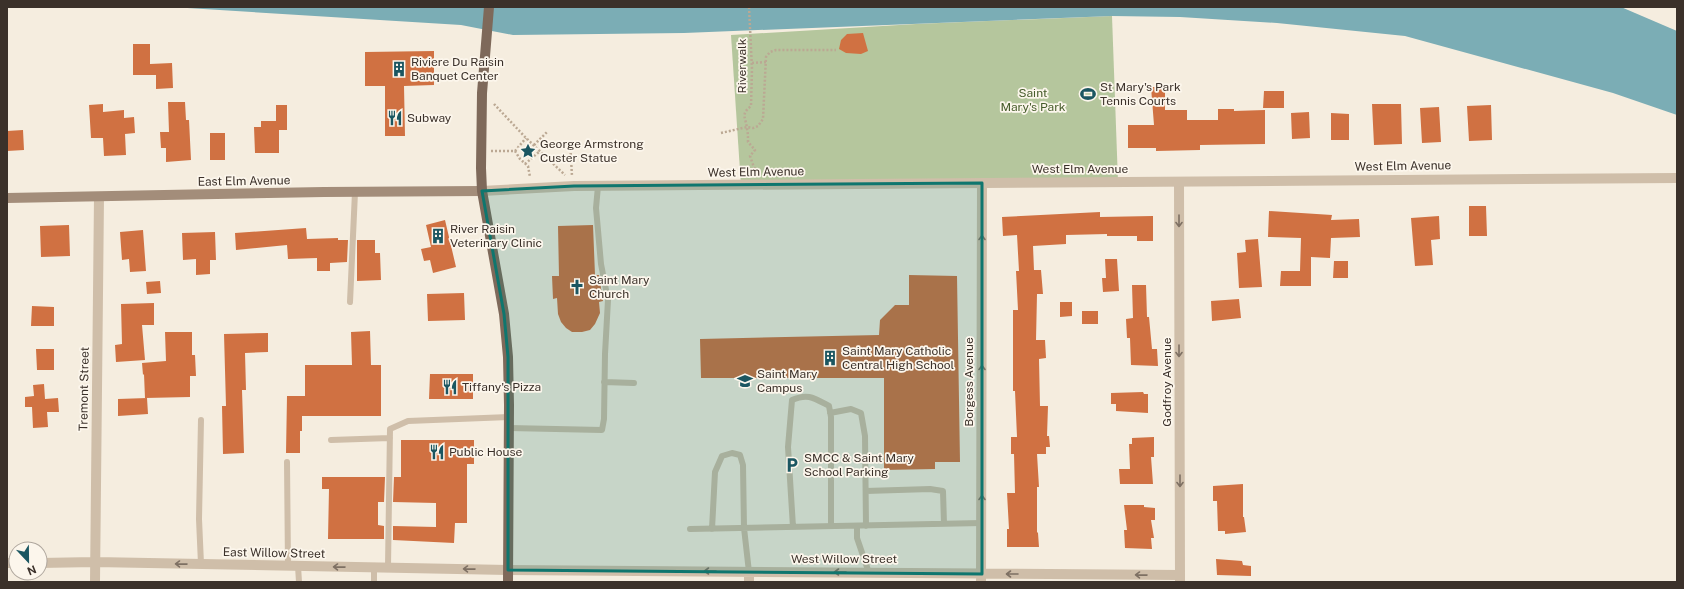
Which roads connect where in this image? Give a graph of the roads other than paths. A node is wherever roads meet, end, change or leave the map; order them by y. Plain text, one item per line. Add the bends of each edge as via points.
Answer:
1 (489, 7) edge
2 (1677, 178) edge
3 (1179, 182) junction
4 (982, 183) junction
5 (598, 186) junction
6 (482, 191) junction
7 (355, 192) junction
8 (99, 197) junction
9 (7, 198) edge
10 (350, 302) dead end
11 (604, 382) junction
12 (634, 383) dead end
13 (830, 413) junction
14 (509, 417) junction
15 (201, 420) dead end
16 (509, 428) junction
17 (390, 438) junction
18 (331, 440) dead end
19 (287, 462) dead end
20 (866, 491) junction
21 (982, 523) junction
22 (944, 524) junction
23 (830, 526) junction
24 (857, 526) junction
25 (866, 526) junction
26 (793, 527) junction
27 (744, 528) junction
28 (690, 529) dead end
29 (712, 529) junction
30 (95, 562) junction
31 (48, 563) edge
32 (201, 564) junction
33 (293, 566) junction
34 (374, 567) junction
35 (388, 567) junction
36 (508, 570) junction
37 (869, 572) junction
38 (749, 577) edge
39 (982, 578) edge
40 (1081, 578) edge
41 (1180, 579) edge
42 (95, 582) edge
43 (299, 582) edge
44 (374, 582) edge
45 (508, 582) edge

1 - 6 main road via 482,92
2 - 3 street, West Elm Avenue
3 - 4 street, West Elm Avenue
3 -> 41 street, Godfroy Avenue
4 - 5 street, West Elm Avenue
21 -> 4 street, Borgess Avenue
5 - 6 street, West Elm Avenue
5 - 11 lane via 596,208 601,264 608,300
6 - 7 main road, East Elm Avenue
6 - 14 main road via 504,314
7 - 8 main road, East Elm Avenue
7 - 10 lane
8 - 9 main road, East Elm Avenue
8 - 30 street, Tremont Street
11 - 12 lane
11 - 16 lane via 602,430
13 - 20 lane via 851,409 861,413 865,436
13 - 23 lane
13 - 26 lane via 829,406 814,398 802,396 792,400 788,447
14 - 16 main road
14 - 17 lane via 408,420 390,429
15 - 32 lane
16 - 36 main road
17 - 18 lane
17 - 35 lane
19 - 33 lane
20 - 22 lane via 943,491
20 - 25 lane
21 - 22 lane
21 - 39 street, Borgess Avenue
22 - 25 lane
23 - 24 lane
23 - 26 lane
24 - 25 lane
24 - 37 lane via 857,538
26 - 27 lane
27 - 29 lane
27 - 29 lane via 742,465 740,455 732,453 722,456 715,472
27 - 38 lane
28 - 29 lane
30 - 31 street, East Willow Street
32 -> 30 street, East Willow Street
30 - 42 street, Tremont Street
32 - 33 street, East Willow Street
34 -> 33 street, East Willow Street
33 - 43 lane
34 - 35 street, East Willow Street
34 - 44 lane
36 -> 35 street, East Willow Street
38 -> 36 street, West Willow Street
36 - 45 main road
37 -> 38 street, West Willow Street
37 - 39 street, West Willow Street
40 -> 39 street, West Willow Street
41 -> 40 street, West Willow Street

